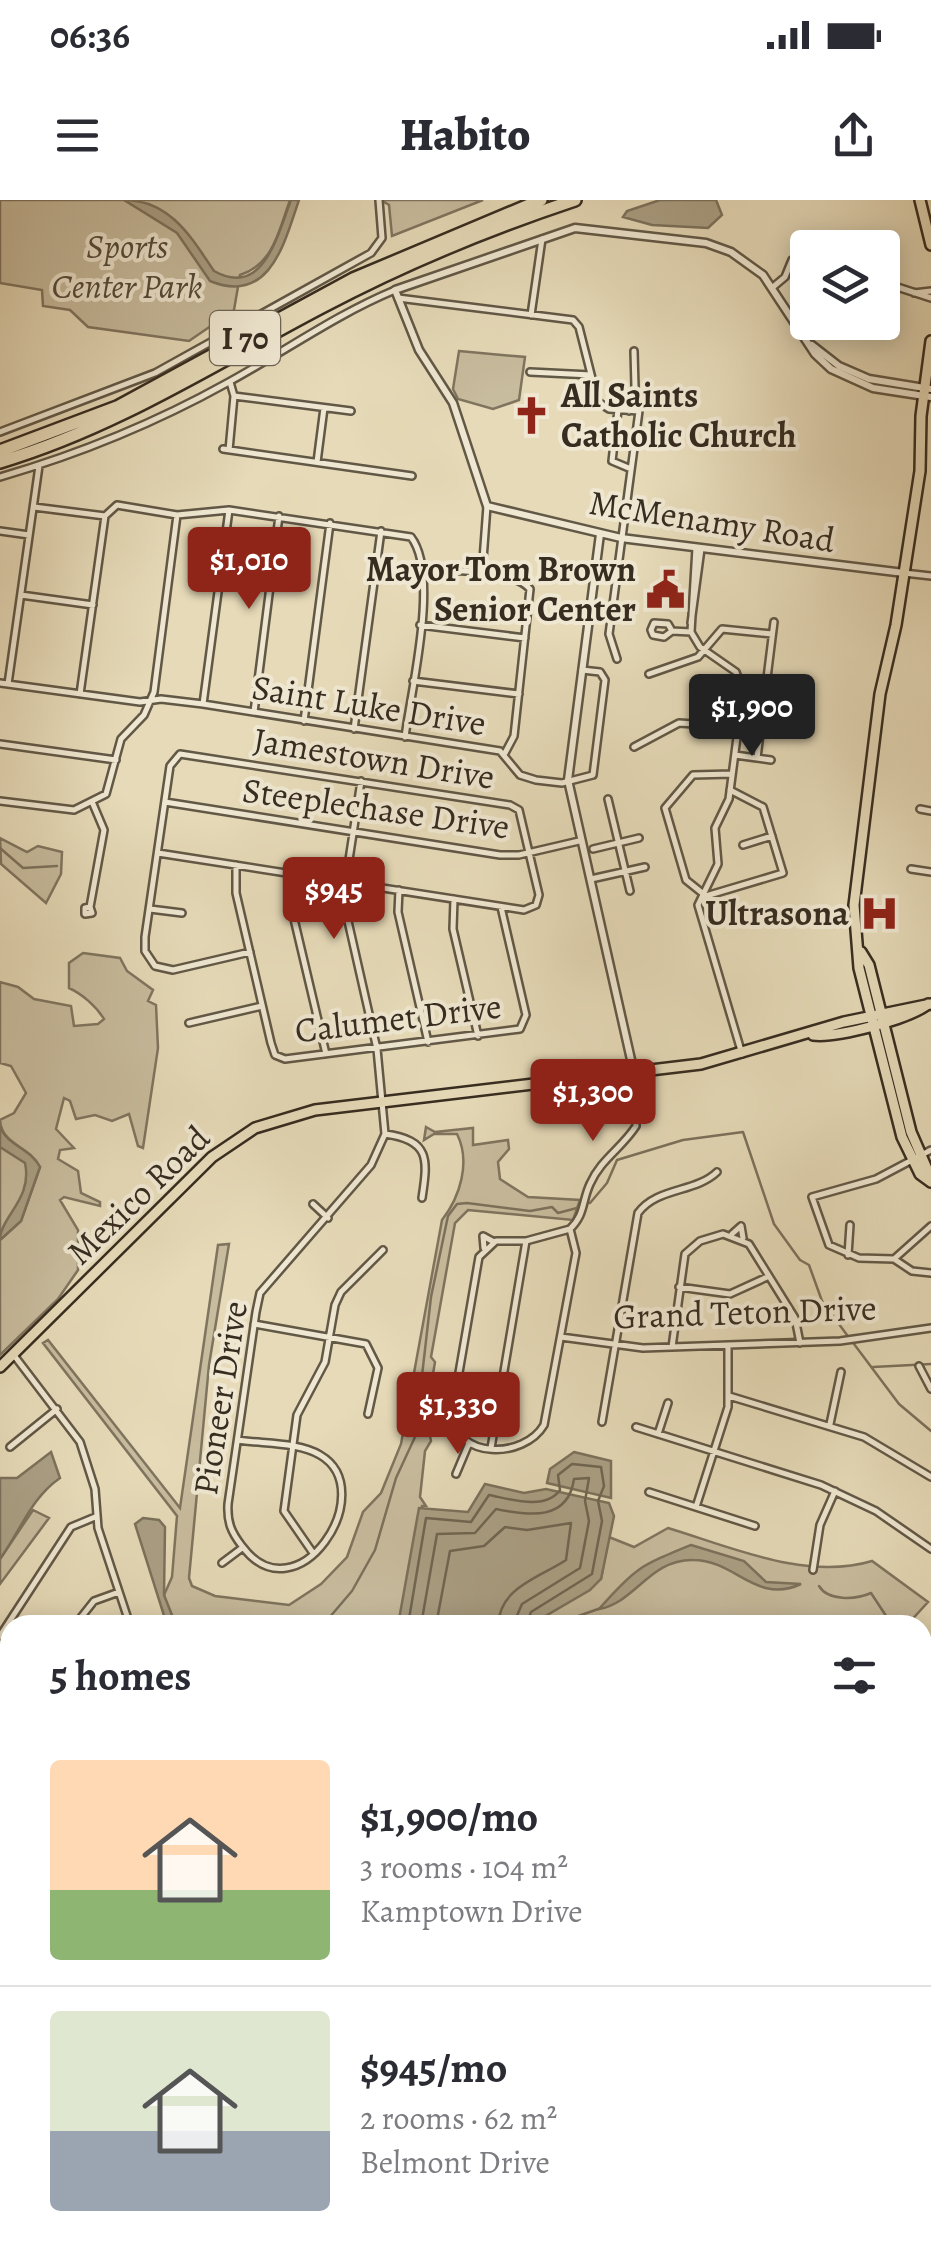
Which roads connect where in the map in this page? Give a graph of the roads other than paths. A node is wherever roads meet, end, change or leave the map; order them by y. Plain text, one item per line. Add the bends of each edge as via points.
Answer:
1 (379, 200) edge
2 (541, 200) edge
3 (575, 200) edge
4 (920, 200) edge
5 (542, 237) junction
6 (931, 244) edge
7 (790, 264) edge
8 (773, 288) junction
9 (900, 288) edge
10 (397, 294) junction
11 (931, 294) edge
12 (531, 315) junction
13 (931, 341) edge
14 (634, 351) dead end
15 (530, 372) dead end
16 (591, 375) junction
17 (230, 382) junction
18 (927, 392) edge
19 (234, 396) junction
20 (324, 408) junction
21 (618, 410) junction
22 (350, 411) dead end
23 (629, 411) junction
24 (931, 423) edge
25 (0, 432) edge
26 (923, 436) junction
27 (0, 451) edge
28 (0, 462) edge
29 (318, 462) junction
30 (39, 466) junction
31 (631, 469) junction
32 (412, 476) dead end
33 (0, 477) edge
34 (487, 506) junction
35 (34, 507) junction
36 (229, 510) junction
37 (105, 516) junction
38 (177, 516) junction
39 (279, 516) junction
40 (330, 523) junction
41 (0, 531) edge
42 (381, 531) junction
43 (600, 534) junction
44 (29, 535) junction
45 (621, 538) junction
46 (699, 549) junction
47 (422, 571) junction
48 (904, 573) junction
49 (482, 574) junction
50 (931, 576) edge
51 (20, 595) junction
52 (93, 605) junction
53 (774, 622) dead end
54 (420, 625) junction
55 (690, 629) junction
56 (672, 631) dead end
57 (772, 634) junction
58 (525, 638) junction
59 (704, 650) junction
60 (617, 659) dead end
61 (582, 670) junction
62 (649, 674) dead end
63 (412, 680) junction
64 (4, 684) edge
65 (80, 694) junction
66 (519, 694) junction
67 (150, 701) junction
68 (203, 704) junction
69 (254, 712) junction
70 (304, 721) junction
71 (738, 727) junction
72 (354, 729) junction
73 (405, 737) junction
74 (0, 744) edge
75 (634, 747) dead end
76 (504, 753) junction
77 (735, 755) junction
78 (757, 758) junction
79 (116, 760) junction
80 (771, 760) dead end
81 (732, 774) junction
82 (568, 780) junction
83 (360, 781) junction
84 (730, 790) junction
85 (608, 799) dead end
86 (0, 802) edge
87 (165, 802) junction
88 (93, 804) junction
89 (920, 809) dead end
90 (931, 810) edge
91 (352, 832) junction
92 (772, 836) junction
93 (639, 838) dead end
94 (579, 841) junction
95 (618, 843) junction
96 (743, 845) dead end
97 (594, 848) dead end
98 (158, 853) junction
99 (530, 853) junction
100 (236, 865) junction
101 (645, 867) dead end
102 (911, 869) dead end
103 (625, 872) junction
104 (931, 872) edge
105 (290, 874) junction
106 (588, 880) junction
107 (345, 882) junction
108 (399, 890) junction
109 (630, 891) dead end
110 (700, 894) junction
111 (454, 899) junction
112 (90, 907) dead end
113 (501, 907) junction
114 (150, 909) junction
115 (182, 913) dead end
116 (250, 952) junction
117 (929, 1004) edge
118 (262, 1006) junction
119 (878, 1018) junction
120 (189, 1023) dead end
121 (478, 1036) junction
122 (428, 1042) junction
123 (377, 1049) junction
124 (326, 1054) junction
125 (742, 1054) junction
126 (634, 1073) junction
127 (384, 1102) junction
128 (384, 1134) junction
129 (931, 1150) edge
130 (916, 1158) junction
131 (718, 1172) dead end
132 (931, 1180) edge
133 (422, 1198) dead end
134 (313, 1204) dead end
135 (328, 1218) junction
136 (850, 1226) dead end
137 (931, 1226) edge
138 (570, 1229) junction
139 (526, 1241) junction
140 (383, 1250) dead end
141 (844, 1256) junction
142 (894, 1259) junction
143 (891, 1268) dead end
144 (931, 1273) edge
145 (767, 1276) junction
146 (678, 1287) junction
147 (254, 1324) junction
148 (931, 1328) edge
149 (330, 1334) junction
150 (561, 1337) junction
151 (800, 1343) junction
152 (615, 1345) junction
153 (728, 1346) junction
154 (672, 1347) junction
155 (13, 1354) junction
156 (919, 1366) dead end
157 (0, 1367) edge
158 (841, 1372) dead end
159 (931, 1389) edge
160 (730, 1396) junction
161 (668, 1403) dead end
162 (58, 1409) junction
163 (368, 1414) dead end
164 (602, 1422) dead end
165 (830, 1424) junction
166 (636, 1427) dead end
167 (658, 1434) junction
168 (238, 1440) junction
169 (469, 1443) junction
170 (10, 1446) dead end
171 (292, 1448) junction
172 (491, 1448) junction
173 (714, 1451) junction
174 (456, 1474) dead end
175 (931, 1476) edge
176 (835, 1491) junction
177 (650, 1492) dead end
178 (696, 1507) junction
179 (96, 1517) junction
180 (755, 1526) dead end
181 (242, 1548) junction
182 (931, 1549) edge
183 (313, 1554) junction
184 (222, 1563) dead end
185 (813, 1570) dead end
186 (119, 1592) junction
187 (14, 1615) edge
188 (83, 1615) edge
189 (127, 1615) edge

1 - 25 street via 381,243 372,253 155,373
2 - 27 highway, I 70 via 352,279 117,407
3 - 28 highway, I 70 via 412,262 147,405
4 - 6 main road
5 - 8 street via 595,228 706,243 743,259
5 - 10 street
5 - 12 street
7 - 8 street
8 - 18 street via 831,369 858,384
9 - 11 street
10 - 12 street
10 - 17 street via 357,306
10 - 34 street via 419,350 453,404
12 - 16 street via 578,322
13 - 18 main road
14 - 23 street
15 - 16 street
16 - 21 street via 598,402
17 - 19 street
17 - 30 street via 120,436
18 - 26 main road
19 - 20 street
19 - 29 street via 226,450
20 - 22 street
20 - 29 street
21 - 23 street
21 - 31 street via 611,459
23 - 31 street via 639,412
24 - 26 main road
26 - 48 main road
29 - 32 street
30 - 33 street
30 - 35 street
31 - 45 street
34 - 43 street, McMenamy Road
34 - 49 street
35 - 37 street
35 - 44 street
36 - 38 street
36 - 39 street
36 - 68 street
37 - 38 street via 118,505
37 - 52 street
38 - 67 street
39 - 40 street
39 - 69 street
40 - 42 street
40 - 70 street
41 - 44 street
42 - 47 street via 412,537
42 - 72 street
43 - 45 street, McMenamy Road
43 - 61 street
44 - 51 street
45 - 46 street, McMenamy Road
45 - 60 street via 609,634
46 - 48 street, McMenamy Road
46 - 55 street
47 - 49 street
47 - 54 street
48 - 50 street, McMenamy Road
48 - 119 main road via 880,694 855,890 860,950 870,965
49 - 58 street via 526,583 531,594
51 - 52 street
51 - 64 street
52 - 65 street
53 - 57 street
54 - 58 street
54 - 63 street
55 - 56 street
55 - 59 street
57 - 59 street via 722,629
57 - 78 street
58 - 66 street
59 - 62 street
59 - 71 street via 740,678
61 - 82 street
61 - 82 street via 600,672 605,680 593,774
63 - 66 street
63 - 73 street
64 - 65 street, Saint Luke Drive
65 - 67 street, Saint Luke Drive
66 - 76 street via 514,736
67 - 68 street, Saint Luke Drive
67 - 79 street via 144,716 124,732
68 - 69 street, Saint Luke Drive
69 - 70 street, Saint Luke Drive
70 - 72 street, Saint Luke Drive
71 - 75 street via 679,722
71 - 77 street
72 - 73 street, Saint Luke Drive
73 - 76 street, Saint Luke Drive
74 - 79 street
76 - 82 street, Saint Luke Drive via 527,778
77 - 78 street
77 - 81 street
78 - 80 street
79 - 88 street via 106,794
81 - 84 street
81 - 110 street via 693,775 666,803 683,874
82 - 94 street
83 - 87 street, Jamestown Drive via 184,754 176,756
83 - 91 street, Pioneer Drive
83 - 99 street, Jamestown Drive via 515,807
84 - 92 street via 760,802
84 - 110 street via 715,828 718,864
85 - 95 street
86 - 88 street via 66,810
87 - 91 street, Steeplechase Drive
87 - 98 street
88 - 112 street via 104,830
89 - 90 street
91 - 99 street, Steeplechase Drive via 500,855
91 - 107 street, Pioneer Drive
92 - 96 street
92 - 110 street via 782,876
93 - 95 street
94 - 99 street, Steeplechase Drive
94 - 106 street
95 - 97 street
95 - 103 street
98 - 100 street
98 - 114 street
99 - 113 street via 538,901 528,910
100 - 105 street
100 - 116 street
101 - 103 street
102 - 104 street
103 - 106 street
103 - 109 street
105 - 107 street
105 - 124 street via 290,902
106 - 126 street
107 - 108 street
107 - 123 street, Pioneer Drive via 345,912
108 - 111 street
108 - 122 street via 398,912
110 - 125 street
111 - 113 street
111 - 121 street via 453,929
113 - 121 street, Calumet Drive via 526,1015 523,1026
114 - 115 street
114 - 116 street via 145,951 160,968
116 - 118 street
117 - 119 main road, Mexico Road
118 - 120 street
118 - 124 street, Calumet Drive via 280,1058
119 - 125 main road, Mexico Road
119 - 130 main road
121 - 122 street, Calumet Drive
122 - 123 street, Calumet Drive
123 - 124 street, Calumet Drive
123 - 127 street, Pioneer Drive
125 - 126 main road, Mexico Road
126 - 127 main road, Mexico Road
126 - 138 street via 636,1126 604,1158
127 - 128 street, Pioneer Drive
127 - 155 main road, Mexico Road via 293,1114 236,1139
128 - 133 street via 420,1148 426,1166
128 - 135 street, Pioneer Drive via 376,1158
129 - 130 street
130 - 132 main road
130 - 141 street via 876,1179 812,1197 828,1243
131 - 152 street via 638,1212
134 - 135 street
135 - 147 street, Pioneer Drive via 265,1284
136 - 141 street
137 - 142 street
138 - 139 street
138 - 150 street via 576,1252
139 - 169 street via 484,1248 475,1272 452,1413 456,1431
139 - 172 street
140 - 149 street via 338,1298
141 - 142 street
142 - 143 street
142 - 144 street
145 - 146 street via 730,1294
145 - 146 street via 743,1239 732,1234 693,1245
145 - 151 street via 795,1318
146 - 154 street
147 - 149 street
147 - 168 street, Pioneer Drive
148 - 151 street, Grand Teton Drive
149 - 163 street via 360,1340 376,1356
149 - 171 street via 325,1362 300,1407
150 - 152 street, Grand Teton Drive
150 - 172 street via 541,1430 520,1447
151 - 153 street, Grand Teton Drive
152 - 154 street, Grand Teton Drive
152 - 164 street
153 - 154 street, Grand Teton Drive
153 - 160 street
155 - 157 main road, Mexico Road
155 - 162 street
156 - 159 street
158 - 165 street
160 - 165 street
160 - 173 street
161 - 167 street
162 - 170 street
162 - 179 street via 83,1447
165 - 175 street
166 - 167 street
167 - 173 street
168 - 171 street
168 - 181 street, Pioneer Drive via 228,1520
169 - 172 street
169 - 174 street
171 - 183 street via 284,1511
171 - 183 street via 324,1457 340,1480 336,1526
173 - 176 street
173 - 178 street
176 - 182 street
176 - 185 street via 820,1524
177 - 178 street
178 - 180 street
179 - 186 street
179 - 187 street via 71,1527
181 - 183 street via 273,1569 296,1566
181 - 184 street
186 - 188 street via 91,1604
186 - 189 street

